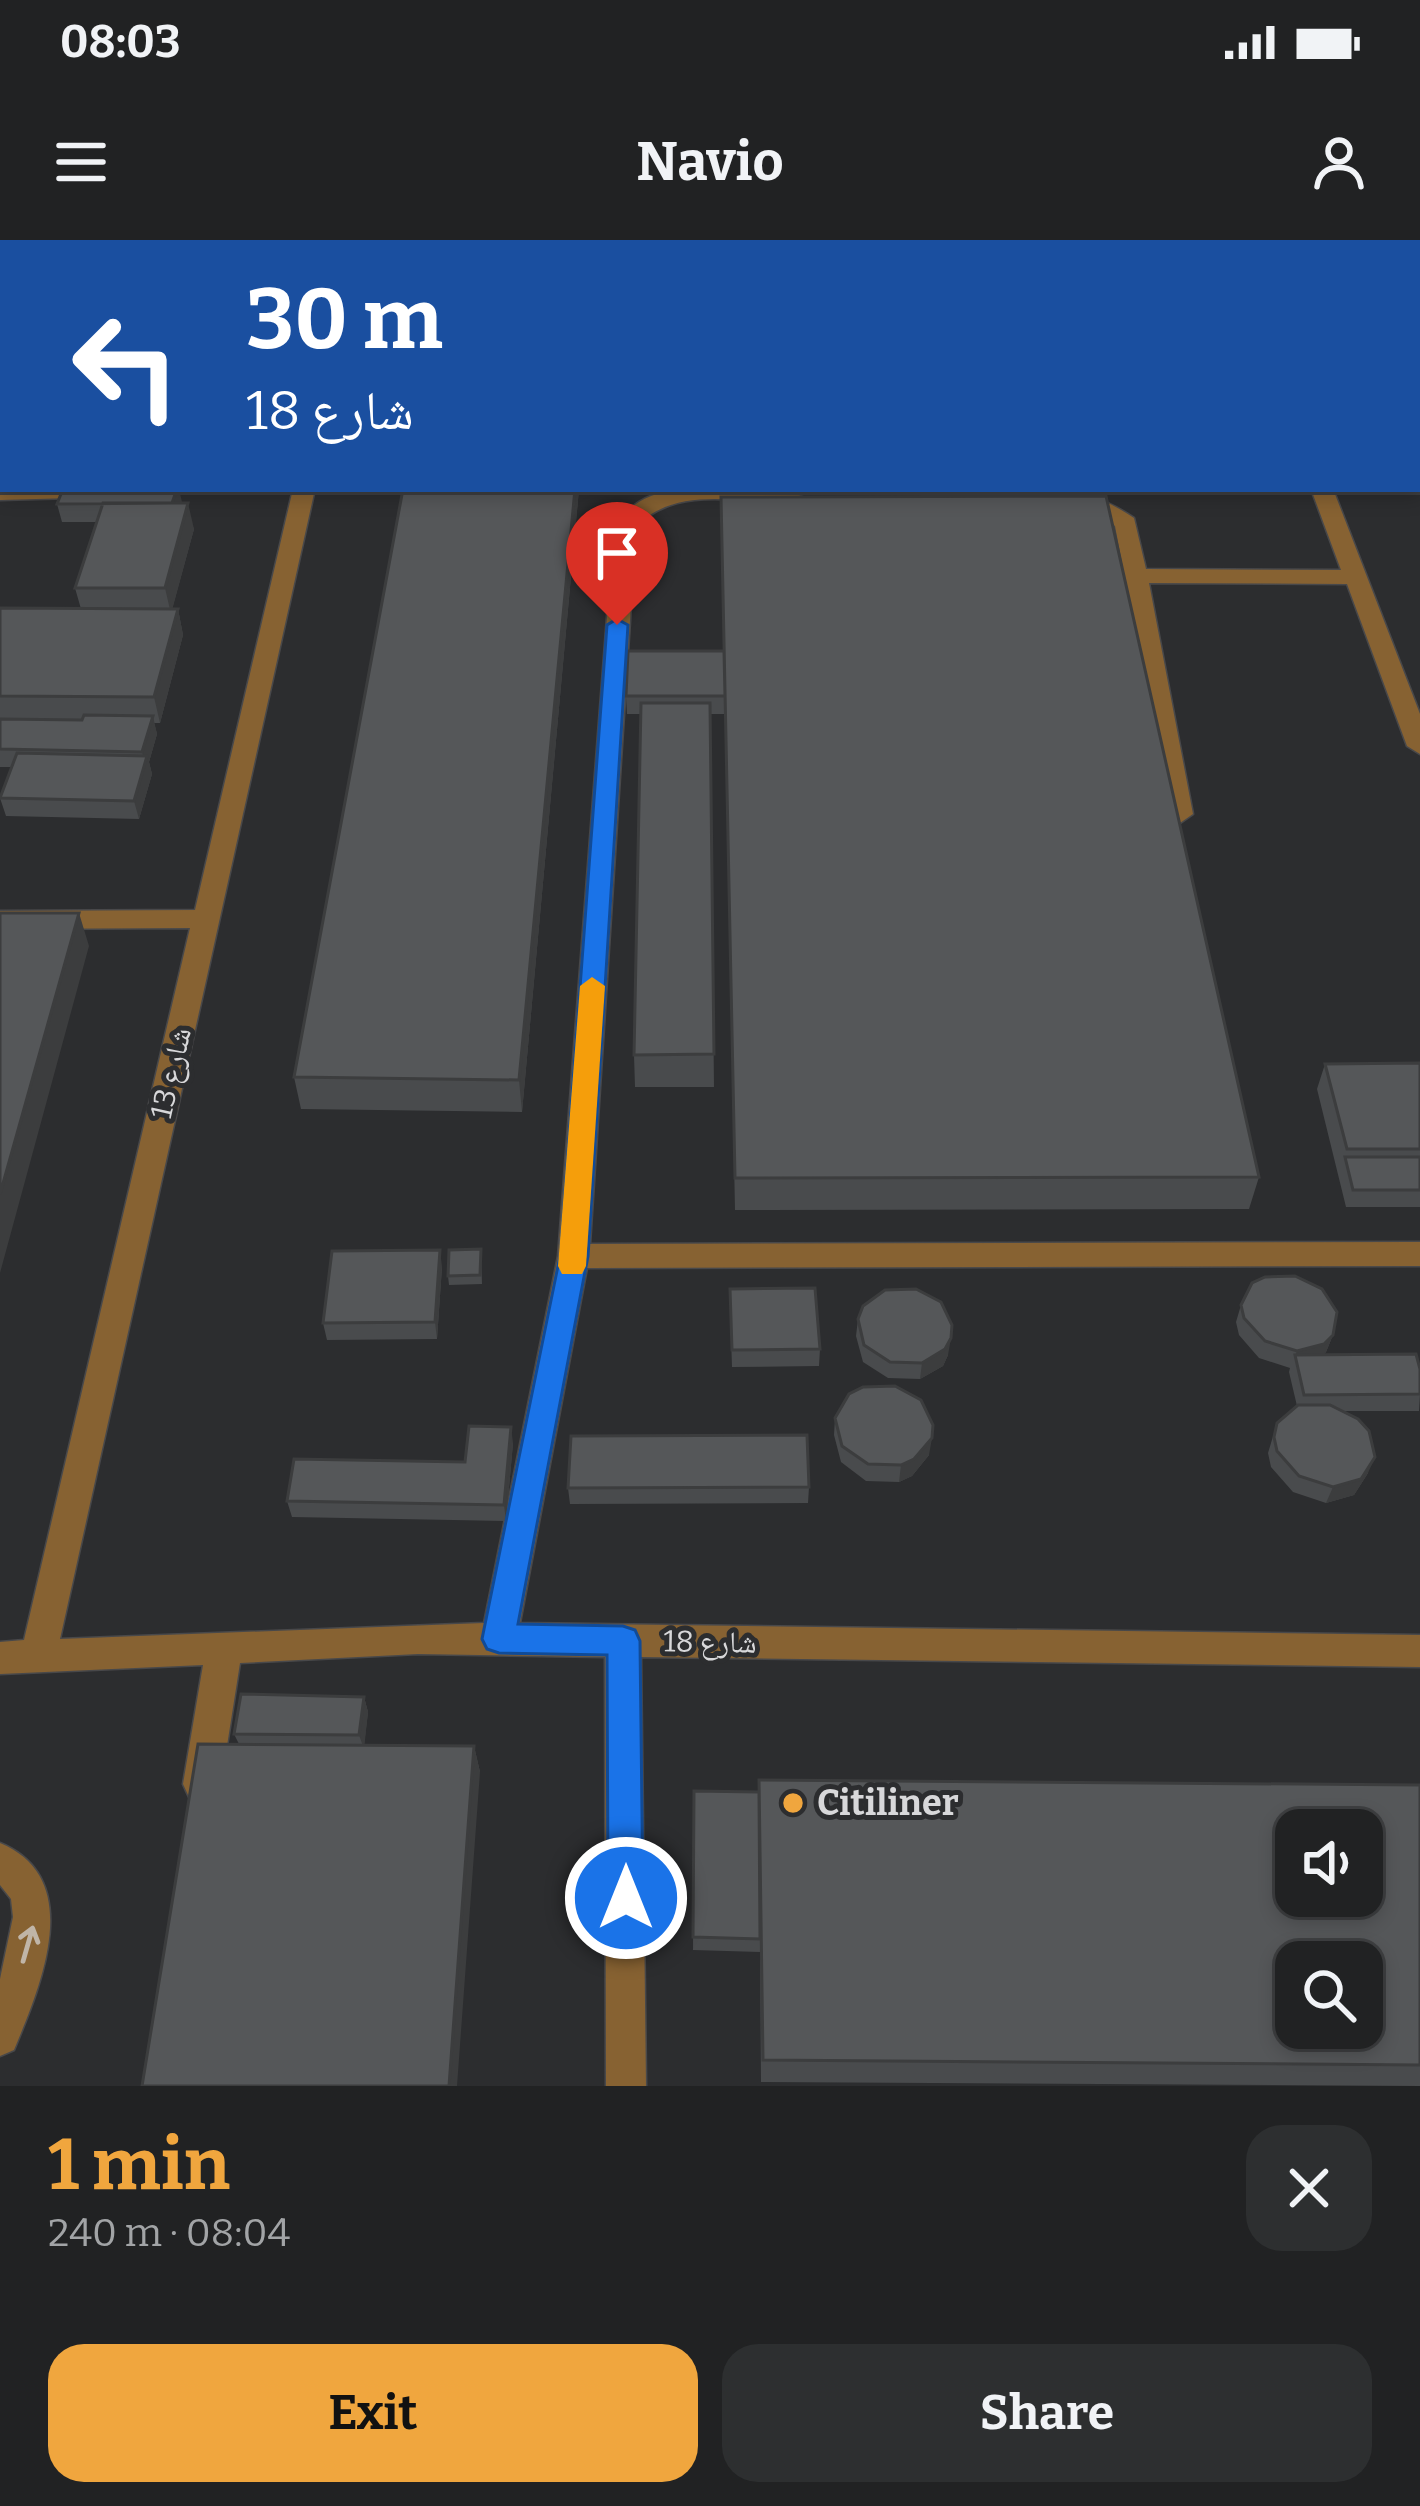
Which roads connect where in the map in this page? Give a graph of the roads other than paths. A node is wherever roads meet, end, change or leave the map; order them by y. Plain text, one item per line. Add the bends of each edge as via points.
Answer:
1 (37, 492) edge
2 (303, 492) edge
3 (1323, 492) edge
4 (0, 493) edge
5 (765, 493) edge
6 (813, 498) edge
7 (1052, 503) edge
8 (1137, 576) junction
9 (1352, 577) junction
10 (1420, 746) edge
11 (1180, 814) edge
12 (206, 919) junction
13 (0, 920) edge
14 (1420, 1253) edge
15 (574, 1256) junction
16 (499, 1639) junction
17 (623, 1641) junction
18 (224, 1648) junction
19 (1420, 1651) edge
20 (0, 1658) edge
21 (38, 1658) junction
22 (198, 1810) edge
23 (0, 1862) edge
24 (0, 2036) edge
25 (626, 2086) edge

1 - 4 street
2 - 12 street, شارع 13
3 - 9 street
5 - 6 street
5 - 15 street via 665,499 625,526
7 - 8 street via 1089,503 1120,516
8 - 9 street
8 - 11 street
9 - 10 street
12 - 13 street
12 - 21 street, شارع 13
14 - 15 street
15 - 16 street
16 - 17 street, شارع 18
16 - 18 street, شارع 18
17 - 19 street, شارع 18
17 - 25 street
18 - 21 street, شارع 18
18 - 22 street
20 - 21 street, شارع 18
24 -> 23 street via 35,1919 28,1886

